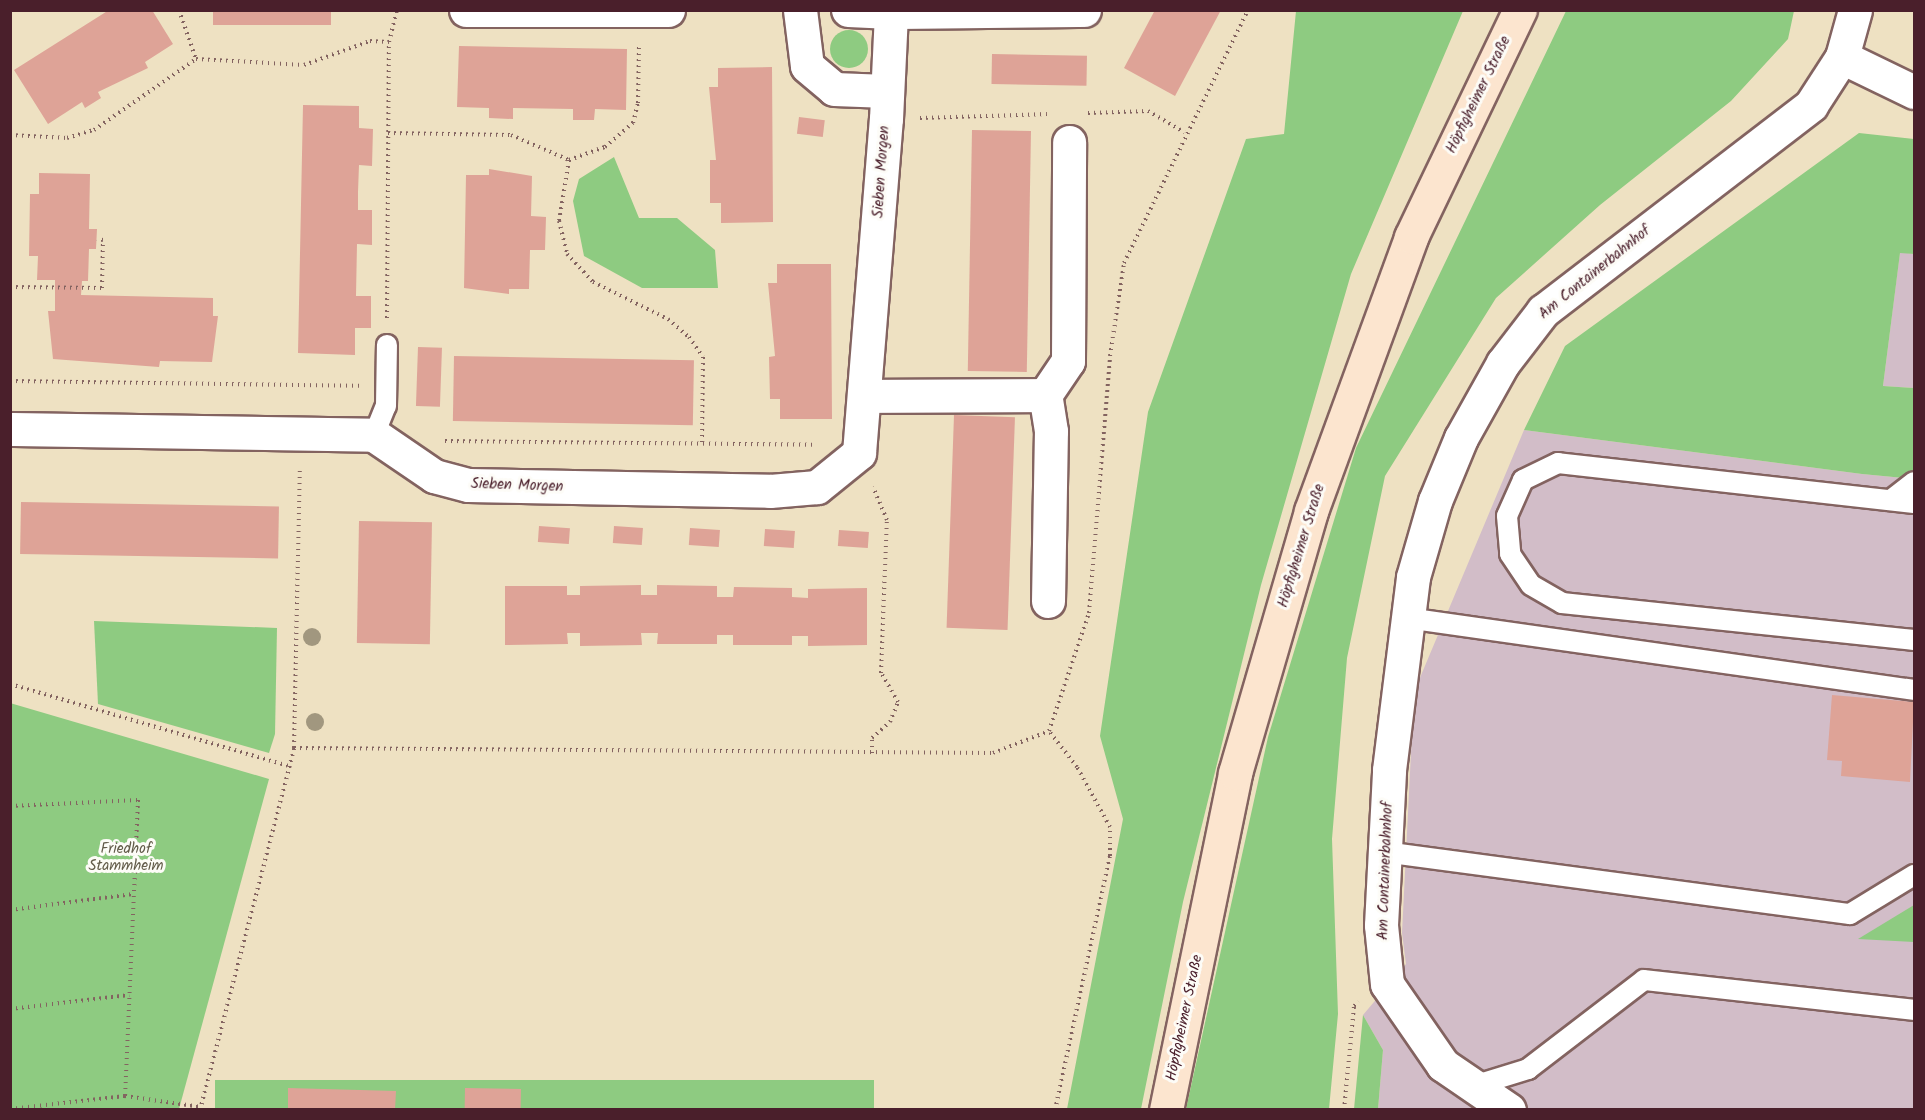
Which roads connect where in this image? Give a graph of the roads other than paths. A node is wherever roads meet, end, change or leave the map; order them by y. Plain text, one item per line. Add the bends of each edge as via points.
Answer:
1 (466, 10) edge
2 (668, 10) edge
3 (800, 10) edge
4 (848, 10) edge
5 (1084, 10) edge
6 (1520, 10) edge
7 (1855, 10) edge
8 (625, 11) edge
9 (639, 11) edge
10 (891, 12) edge
11 (956, 12) edge
12 (1842, 57) junction
13 (1914, 92) edge
14 (887, 105) junction
15 (1073, 127) road end
16 (387, 345) road end
17 (1045, 395) junction
18 (866, 396) junction
19 (10, 429) edge
20 (374, 435) junction
21 (1914, 482) edge
22 (1891, 500) junction
23 (1914, 503) edge
24 (1048, 601) dead end
25 (1407, 618) junction
26 (1914, 640) edge
27 (1914, 690) edge
28 (1384, 852) junction
29 (1914, 875) edge
30 (1914, 1010) edge
31 (1470, 1088) junction
32 (1166, 1110) edge
33 (1509, 1110) edge

1 - 8 street
2 - 9 street
3 - 14 street via 807,66 834,90
4 - 10 street
5 - 11 street
6 - 32 main road, Höpfigheimer Straße via 1410,237 1311,511 1235,772
7 - 12 street, Am Containerbahnhof
8 - 9 street
10 - 11 street
10 - 14 street, Sieben Morgen
12 - 13 street
12 - 25 street, Am Containerbahnhof via 1811,105 1772,139 1536,320 1503,363 1461,438 1435,501
14 - 18 street, Sieben Morgen
15 - 17 street via 1068,362
16 - 20 lane via 386,406
17 - 18 street
17 - 24 street via 1051,431
18 - 20 street, Sieben Morgen via 860,443 817,487 770,491 468,485 434,476
19 - 20 street
21 - 22 lane
22 - 23 lane
22 - 26 lane via 1558,463 1523,480 1507,516 1510,554 1531,585 1562,603
25 - 27 lane
25 - 28 street, Am Containerbahnhof
28 - 29 lane via 1850,914
28 - 31 street, Am Containerbahnhof via 1381,925 1388,984 1443,1065
30 - 31 lane via 1644,980 1528,1069
31 - 33 street, Am Containerbahnhof

